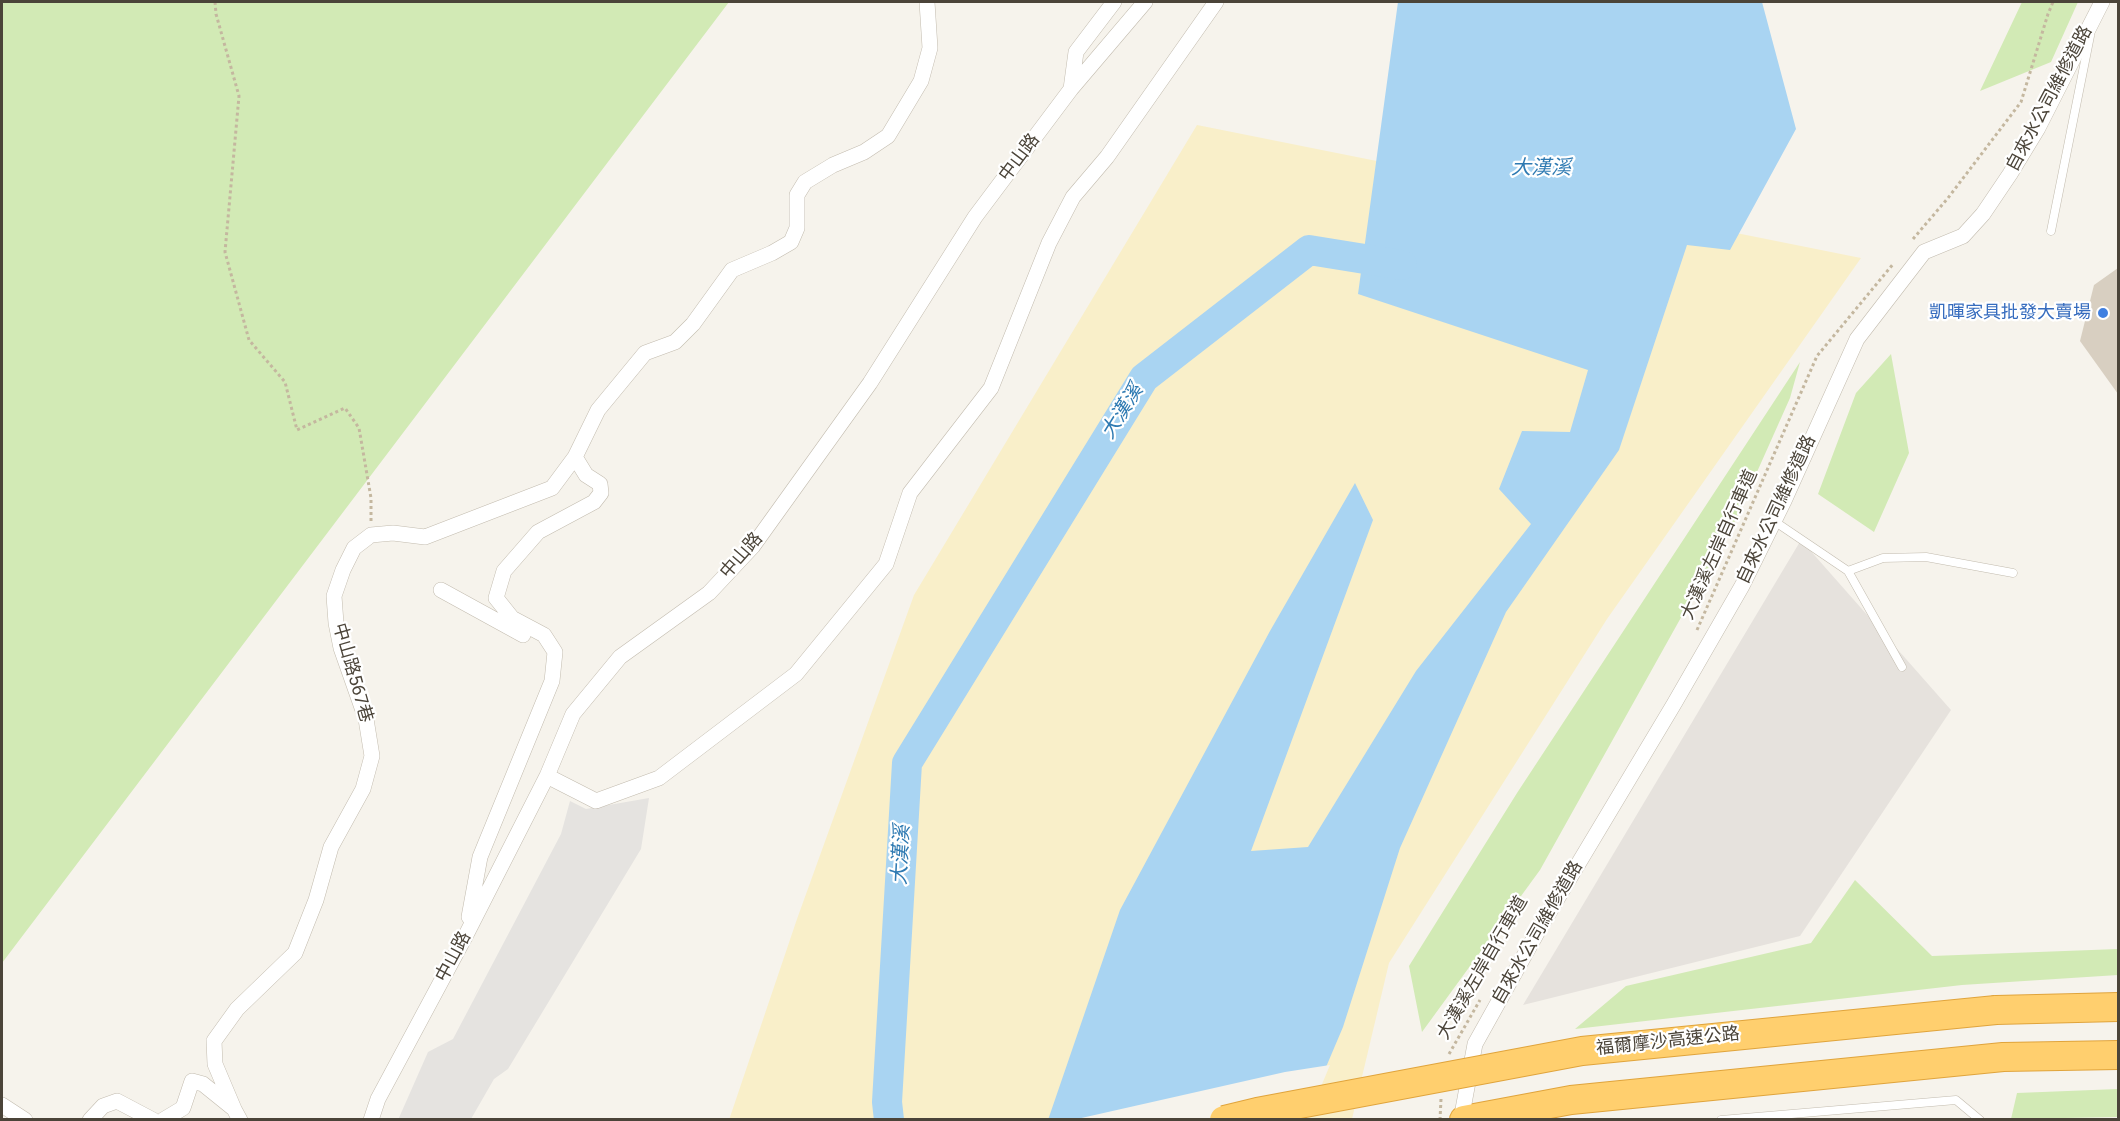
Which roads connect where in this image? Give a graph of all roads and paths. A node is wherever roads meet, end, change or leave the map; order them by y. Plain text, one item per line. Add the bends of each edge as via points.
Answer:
1 (215, 2) edge
2 (927, 2) edge
3 (1114, 2) edge
4 (1145, 2) edge
5 (1216, 2) edge
6 (2053, 2) edge
7 (2102, 2) edge
8 (2094, 17) junction
9 (1071, 89) junction
10 (2051, 231) dead end
11 (1911, 242) dead end
12 (1897, 259) dead end
13 (575, 457) junction
14 (1774, 521) junction
15 (371, 535) junction
16 (1848, 571) junction
17 (2013, 573) dead end
18 (441, 590) dead end
19 (1695, 636) dead end
20 (555, 652) junction
21 (1902, 667) dead end
22 (547, 776) junction
23 (466, 935) junction
24 (1483, 994) dead end
25 (2118, 1007) edge
26 (2118, 1055) edge
27 (1448, 1056) dead end
28 (1443, 1089) dead end
29 (2, 1105) edge
30 (237, 1114) edge
31 (25, 1119) edge
32 (90, 1119) edge
33 (153, 1119) edge
34 (163, 1119) edge
35 (371, 1119) edge
36 (1224, 1119) edge
37 (1440, 1119) edge
38 (1462, 1119) edge
39 (1721, 1119) edge
40 (1980, 1119) edge

1 - 15 path via 239,96 225,252 249,340 285,382 297,430 345,408 359,428 371,498
2 - 13 street via 930,48 921,81 888,136 805,182 797,195 797,228 791,242 732,270 675,342 645,353 598,410
3 - 9 street via 1076,52
4 - 9 street, 中山路
5 - 22 street via 1107,157 1073,197 1049,243 991,388 910,493 886,564 796,674 659,778 596,801
6 - 11 path via 2021,102
7 - 8 street, 自來水公司維修道路
8 - 10 lane
8 - 14 street, 自來水公司維修道路 via 2038,128 1983,214 1963,236 1924,252 1857,339
9 - 22 street, 中山路 via 975,217 870,383 753,546 710,593 620,657 573,714
12 - 19 path, 大漢溪左岸自行車道 via 1817,356
13 - 15 street via 552,489 425,537
13 - 20 street via 586,475 600,484 601,493 594,502 538,532 504,571 496,598 512,618 544,635
14 - 16 lane
14 - 38 street, 自來水公司維修道路 via 1742,586 1475,1044
15 - 30 street, 中山路567巷 via 354,548 334,596 341,648 366,718 372,756 363,789 331,847 295,953 237,1009 214,1041 215,1064
16 - 17 lane via 1883,558 1926,557
16 - 21 lane
18 - 20 street
20 - 23 street via 552,681 480,857
22 - 23 street, 中山路
23 - 35 street, 中山路
24 - 27 path, 大漢溪左岸自行車道
25 - 36 highway, 福爾摩沙高速公路, bridge via 1996,1010 1582,1051
26 - 38 highway via 2003,1057 1571,1100
28 - 37 path
29 - 31 street
30 - 34 street via 203,1084 192,1081 183,1108
32 - 33 street via 103,1106 117,1101
39 - 40 lane via 1956,1100

